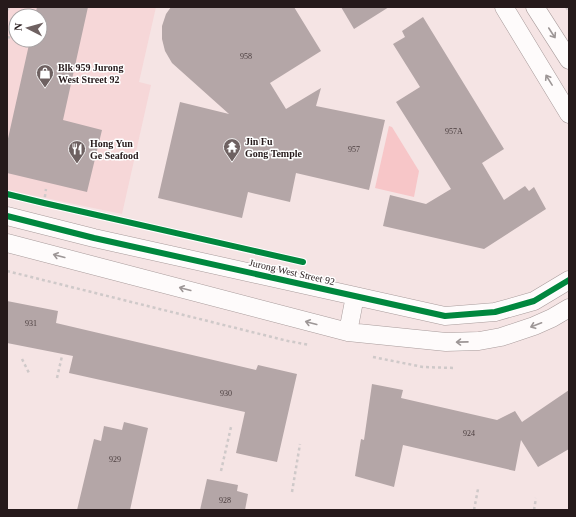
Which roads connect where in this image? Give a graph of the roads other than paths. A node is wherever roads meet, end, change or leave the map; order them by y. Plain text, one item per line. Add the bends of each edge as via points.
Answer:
1 (504, 7) edge
2 (535, 7) edge
3 (569, 60) edge
4 (569, 114) edge
5 (7, 216) edge
6 (7, 243) edge
7 (569, 280) edge
8 (355, 296) junction
9 (569, 308) edge
10 (348, 332) junction

4 -> 1 street
2 -> 3 street
5 - 8 street, Jurong West Street 92
10 -> 6 street
7 - 8 street, Jurong West Street 92 via 534,301 495,312 445,316
8 - 10 street
9 -> 10 street via 534,326 479,341 446,342

